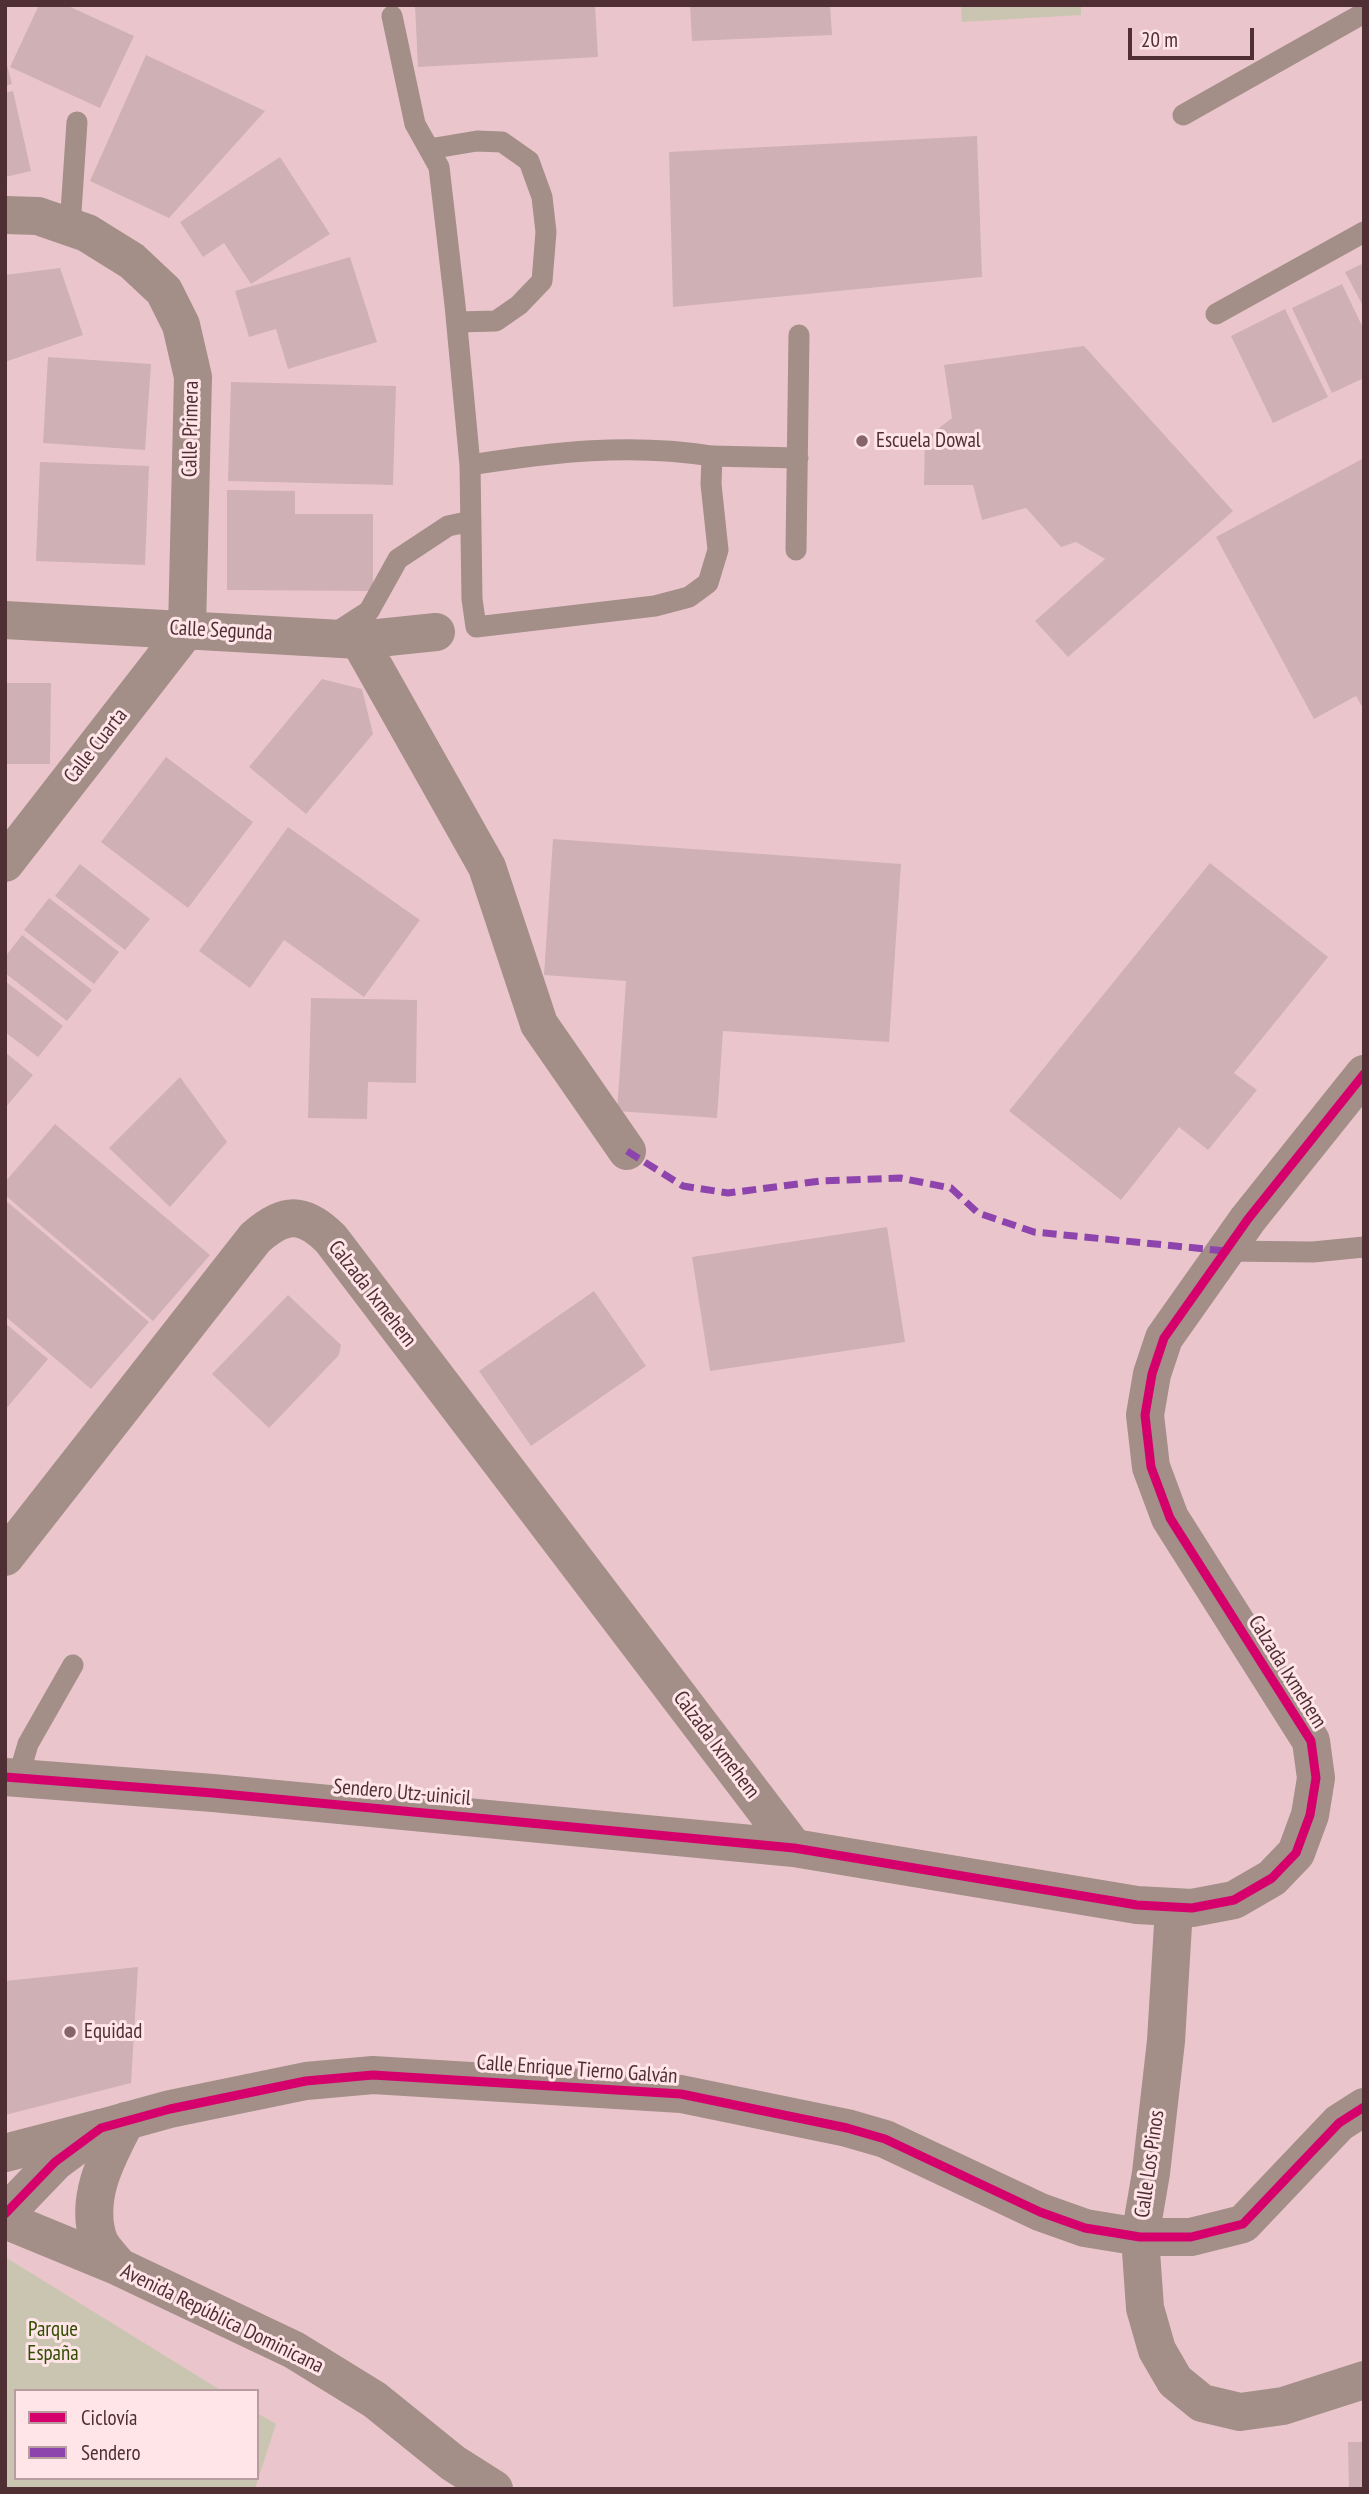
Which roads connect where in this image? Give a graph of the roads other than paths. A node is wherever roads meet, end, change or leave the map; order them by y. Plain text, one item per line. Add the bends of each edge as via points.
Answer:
1 (1364, 13) edge
2 (392, 16) dead end
3 (1183, 115) dead end
4 (77, 122) dead end
5 (429, 149) junction
6 (5, 215) edge
7 (70, 227) junction
8 (1364, 232) edge
9 (1216, 314) dead end
10 (457, 322) junction
11 (799, 335) dead end
12 (712, 456) junction
13 (798, 458) junction
14 (470, 465) junction
15 (471, 521) junction
16 (796, 550) dead end
17 (5, 620) edge
18 (476, 626) junction
19 (187, 629) junction
20 (436, 632) joint
21 (343, 639) junction
22 (5, 863) edge
23 (1364, 1074) edge
24 (626, 1151) dead end
25 (1364, 1247) edge
26 (1226, 1251) junction
27 (5, 1557) edge
28 (73, 1665) dead end
29 (12, 1778) edge
30 (794, 1848) junction
31 (1174, 1908) junction
32 (1364, 2106) edge
33 (114, 2125) junction
34 (5, 2153) edge
35 (5, 2214) edge
36 (5, 2220) edge
37 (1140, 2237) junction
38 (119, 2267) junction
39 (1364, 2380) edge
40 (494, 2489) edge

1 - 3 lane
2 - 5 lane via 415,124
4 - 7 lane
5 - 10 lane via 439,167
5 - 10 lane via 502,142 529,161 542,197 547,232 542,281 496,321
6 - 7 street, Calle Primera via 38,216
7 - 19 street, Calle Primera via 132,261 164,291 181,325 193,377
8 - 9 lane
10 - 14 lane
11 - 13 lane
12 - 13 lane
12 - 14 lane via 634,448 545,453
12 - 18 lane via 718,550 708,583 699,590 655,606
13 - 16 lane
14 - 15 lane
15 - 18 lane
15 - 21 lane via 448,526 398,559 369,611
17 - 19 street, Calle Segunda
18 - 20 lane
19 - 21 street, Calle Segunda
19 - 22 street, Calle Cuarta
20 - 21 street, Calle Segunda
21 - 24 street via 487,867 539,1024
23 - 26 street, Calzada Ixmehem
25 - 26 lane via 1313,1252
26 - 31 street, Calzada Ixmehem via 1164,1338 1145,1415 1151,1467 1170,1517 1311,1741 1316,1778 1310,1815 1296,1853 1272,1878 1234,1900
27 - 30 street, Calzada Ixmehem via 255,1238 278,1220 307,1220 331,1239
28 - 29 lane
29 - 30 street, Sendero Utz-uinicil
30 - 31 street, Calzada Ixmehem
31 - 37 street, Calle Los Pinos via 1166,2041
32 - 37 street, Calle Enrique Tierno Galván via 1339,2123 1243,2224 1191,2237
33 - 34 street
33 - 35 street, Calle Enrique Tierno Galván via 55,2162
33 - 37 street, Calle Enrique Tierno Galván via 306,2081 373,2075 681,2094 885,2139 1040,2212 1086,2228
33 - 38 street via 96,2192 95,2219 100,2242
36 - 38 street, Avenida República Dominicana
37 - 39 street, Calle Los Pinos via 1145,2308 1157,2350 1175,2381 1202,2403 1240,2412 1283,2406
38 - 40 street, Avenida República Dominicana via 294,2350 375,2400 453,2463

